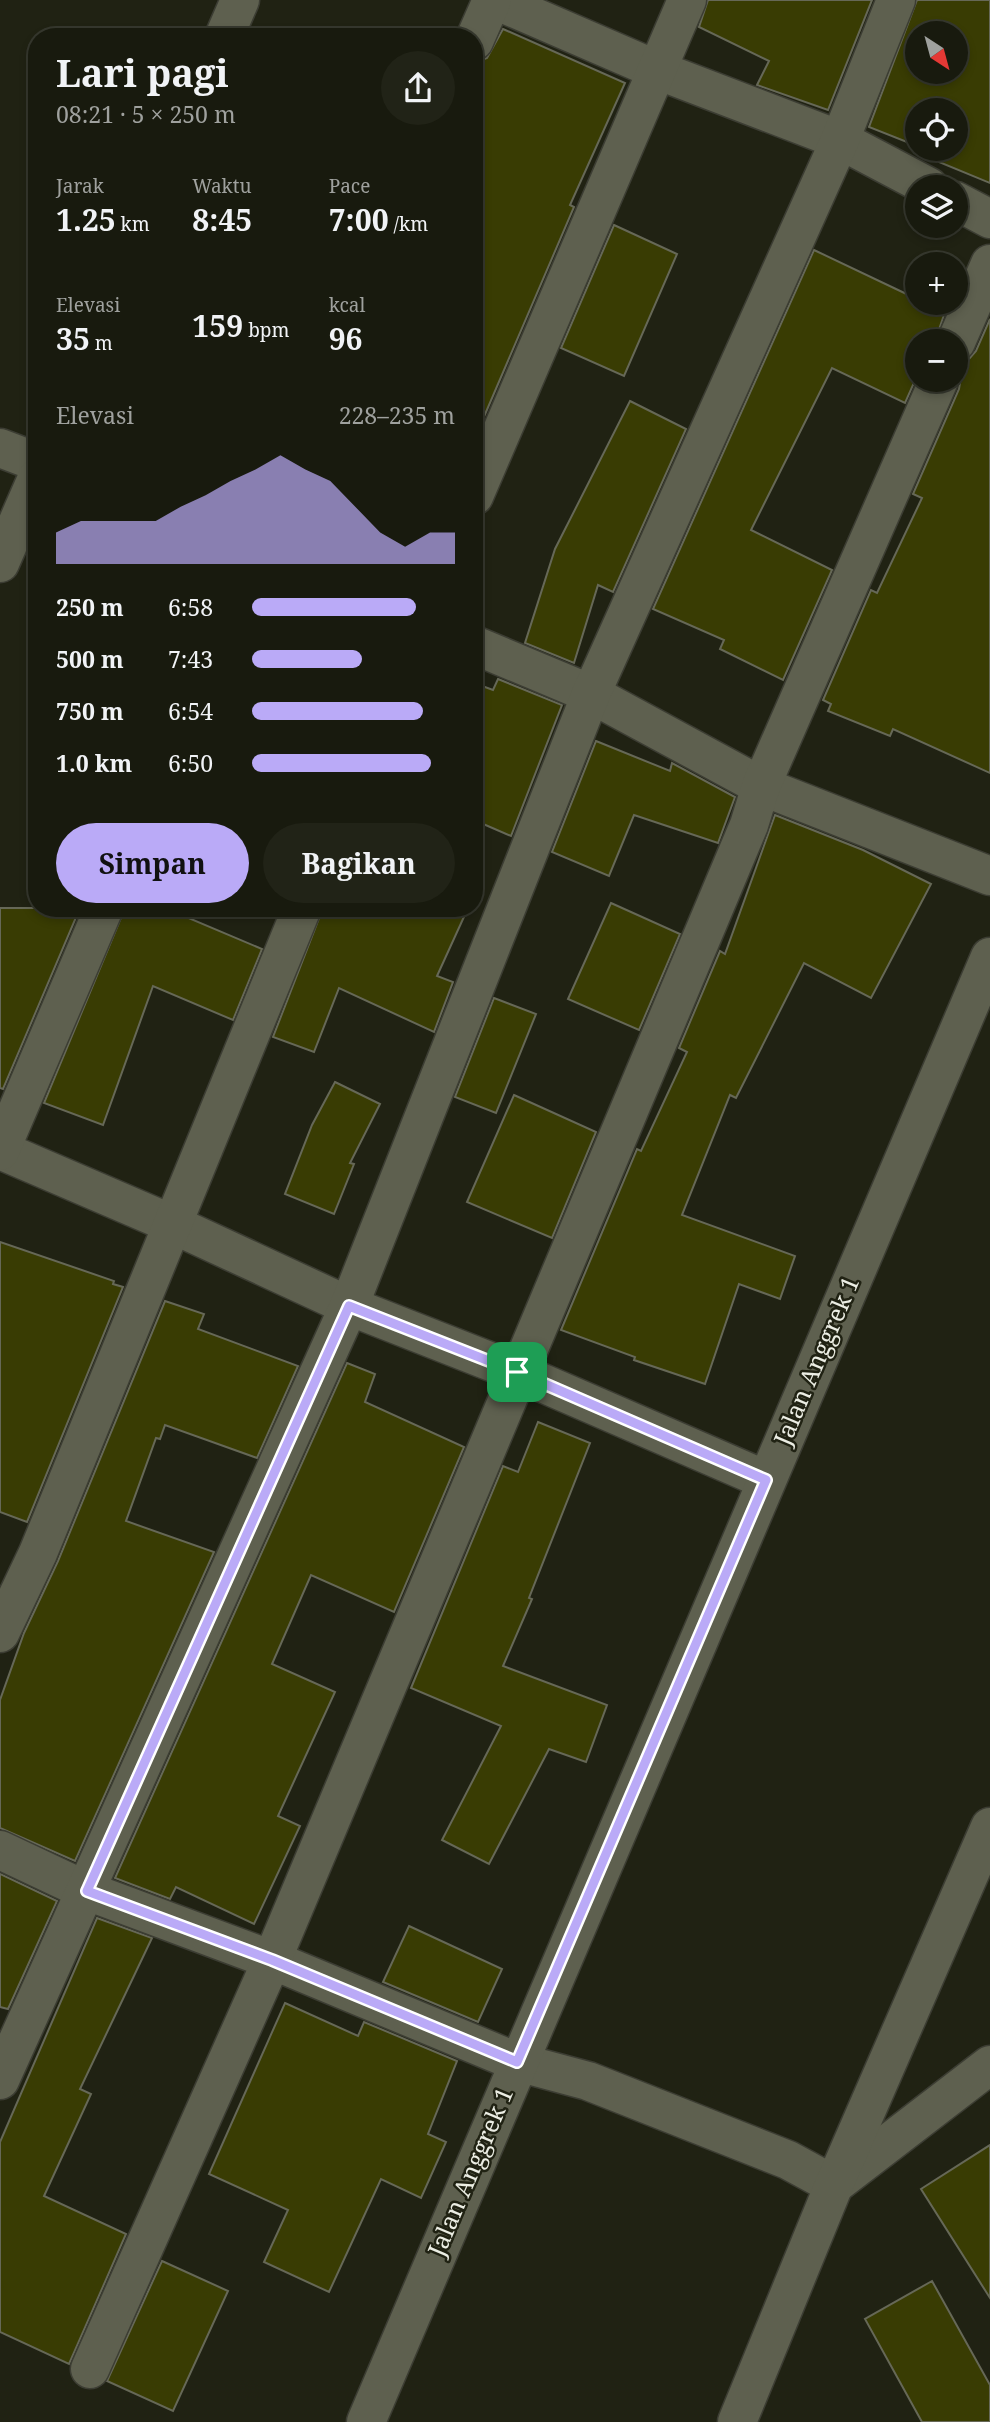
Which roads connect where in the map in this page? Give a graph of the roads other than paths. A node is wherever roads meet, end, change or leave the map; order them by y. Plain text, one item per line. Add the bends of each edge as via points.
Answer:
1 (240, 0) edge
2 (494, 0) edge
3 (687, 0) edge
4 (897, 0) edge
5 (228, 28) edge
6 (480, 28) edge
7 (657, 70) junction
8 (840, 140) junction
9 (906, 175) edge
10 (968, 207) edge
11 (990, 219) edge
12 (990, 264) edge
13 (962, 329) edge
14 (934, 392) edge
15 (0, 448) edge
16 (28, 459) edge
17 (483, 475) edge
18 (28, 499) edge
19 (0, 563) edge
20 (483, 649) edge
21 (591, 694) junction
22 (761, 786) junction
23 (990, 876) edge
24 (100, 917) edge
25 (298, 917) edge
26 (990, 957) edge
27 (0, 1151) edge
28 (172, 1224) junction
29 (349, 1306) junction
30 (517, 1372) junction
31 (766, 1480) junction
32 (0, 1633) edge
33 (990, 1827) edge
34 (0, 1850) edge
35 (87, 1891) junction
36 (272, 1960) junction
37 (517, 2062) junction
38 (990, 2065) edge
39 (0, 2080) edge
40 (834, 2185) junction
41 (90, 2369) dead end
42 (366, 2422) edge
43 (737, 2422) edge

1 - 5 street
2 - 6 street
2 - 7 street
3 - 7 street
4 - 8 street
7 - 8 street
7 - 17 street
8 - 9 street
8 - 21 street
10 - 11 street
12 - 13 street
14 - 22 street
15 - 16 street
18 - 19 street
20 - 21 street
21 - 22 street
21 - 29 street
22 - 23 street
22 - 30 street via 749,825
24 - 27 street
25 - 28 street
26 - 31 street, Jalan Anggrek 1
27 - 28 street
28 - 29 street
28 - 32 street
29 - 30 street
29 - 35 street
30 - 31 street
30 - 36 street
31 - 37 street, Jalan Anggrek 1
33 - 40 street
34 - 35 street
35 - 36 street
35 - 39 street
36 - 37 street
36 - 41 street
37 - 40 street via 588,2081 788,2160
37 - 42 street, Jalan Anggrek 1
38 - 40 street
40 - 43 street

